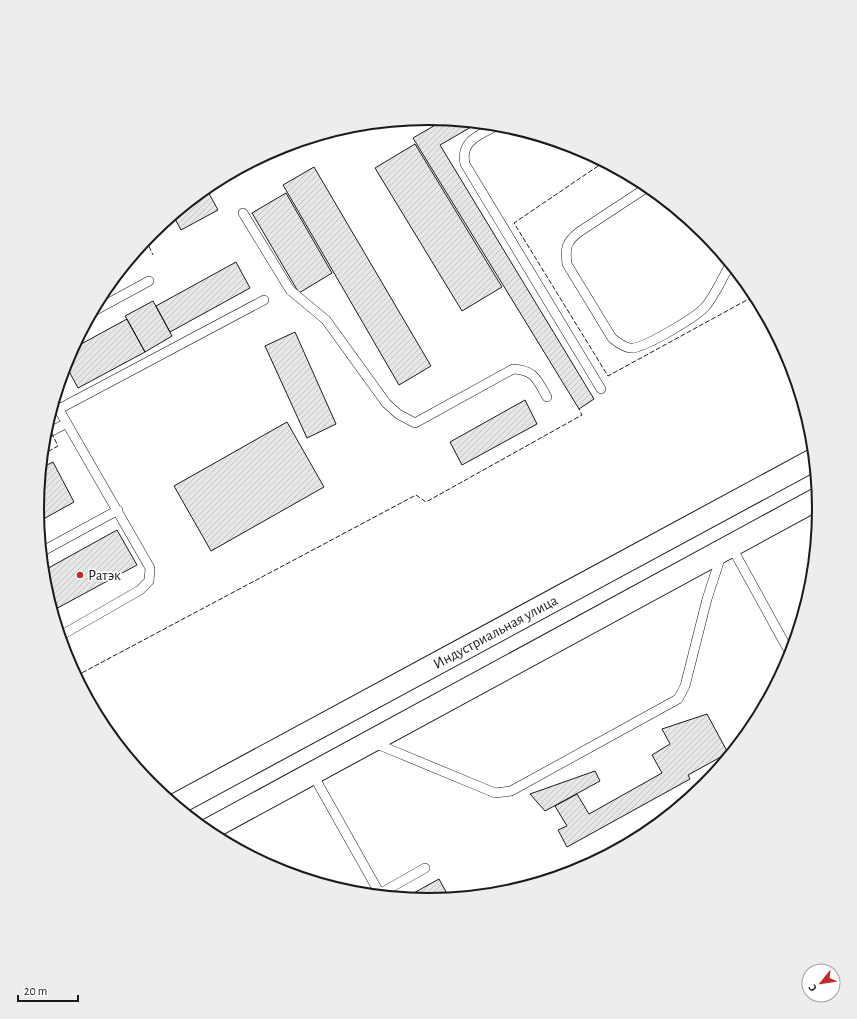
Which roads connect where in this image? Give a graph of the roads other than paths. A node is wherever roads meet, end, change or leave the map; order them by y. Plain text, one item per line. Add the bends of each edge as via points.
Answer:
1 (490, 130) edge
2 (642, 190) edge
3 (243, 213) dead end
4 (728, 268) edge
5 (149, 281) dead end
6 (264, 300) dead end
7 (103, 306) edge
8 (601, 389) dead end
9 (547, 397) dead end
10 (59, 409) joint
11 (67, 423) junction
12 (52, 431) edge
13 (810, 462) edge
14 (813, 501) edge
15 (118, 510) junction
16 (727, 548) junction
17 (46, 549) edge
18 (64, 634) edge
19 (787, 649) edge
20 (371, 742) junction
21 (312, 774) junction
22 (179, 803) edge
23 (213, 827) edge
24 (425, 868) dead end
25 (376, 891) edge
26 (384, 891) edge

1 - 8 lane via 466,146 463,154 465,164
2 - 4 lane via 579,232 569,240 565,252 567,264 612,338 621,345 631,348 642,346 695,316 706,306
3 - 9 lane via 290,290 326,320 386,403 398,414 415,423 514,369 526,370 533,374
5 - 7 lane
6 - 10 lane
10 - 11 lane
11 - 12 lane
11 - 15 lane
13 - 22 main road, Индустриальная улица
14 - 16 main road
15 - 17 lane
15 - 18 lane via 150,568 149,581 140,590
16 - 19 lane
16 - 20 main road
16 - 20 lane via 712,578 685,686 678,699 511,791 495,793
20 - 21 main road
21 - 23 main road
21 - 25 lane
24 - 26 lane

